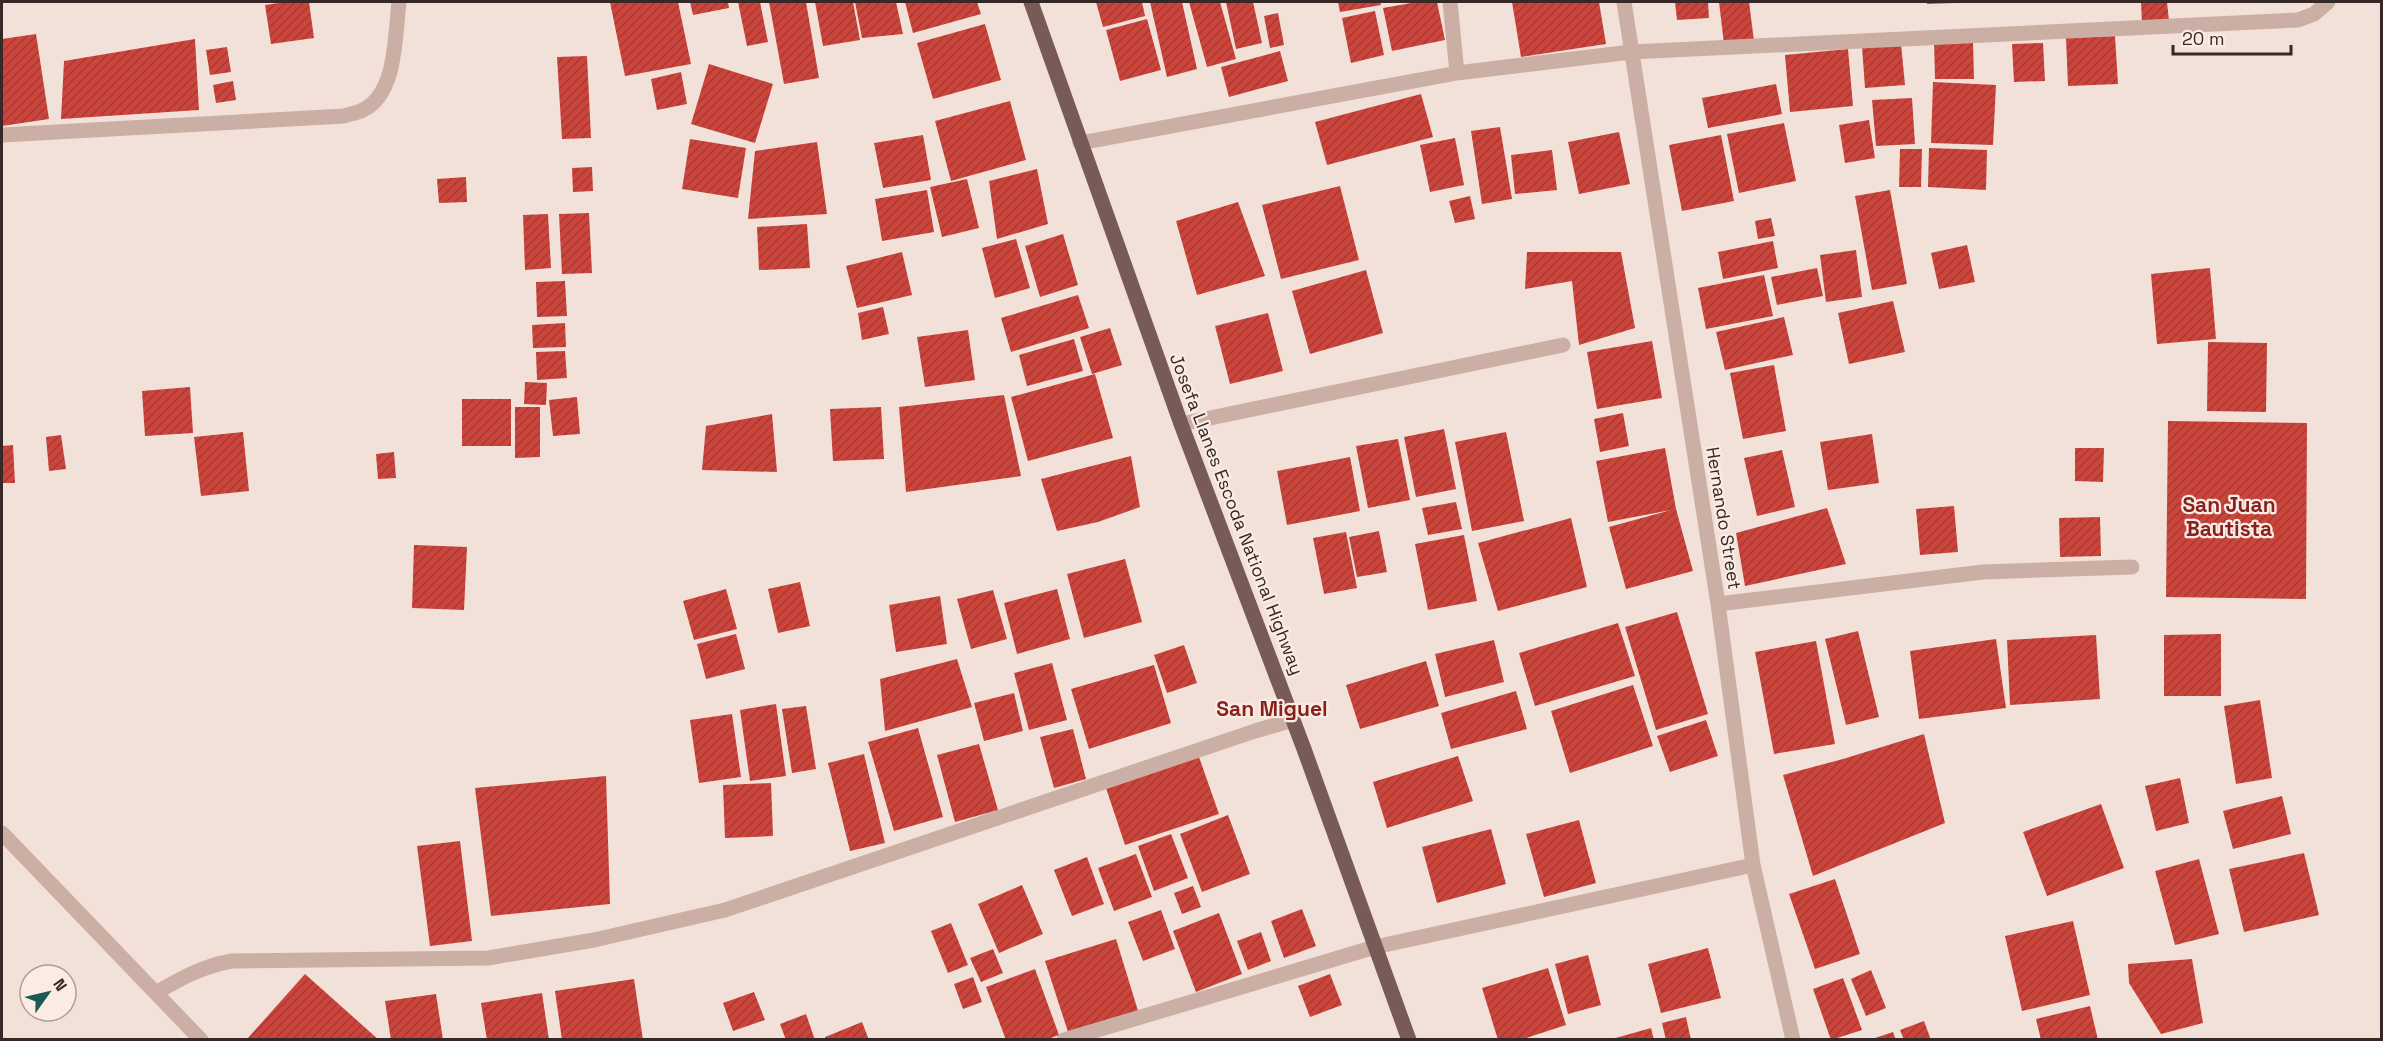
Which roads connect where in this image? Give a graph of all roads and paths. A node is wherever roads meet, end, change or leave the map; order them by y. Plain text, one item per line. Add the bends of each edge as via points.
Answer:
1 (399, 2) edge
2 (1031, 2) edge
3 (1450, 2) edge
4 (1624, 2) edge
5 (2328, 2) edge
6 (1631, 52) junction
7 (1457, 73) junction
8 (2, 135) edge
9 (1080, 143) junction
10 (1563, 345) dead end
11 (1181, 424) junction
12 (2132, 567) dead end
13 (1718, 604) junction
14 (1293, 720) junction
15 (2, 833) edge
16 (1753, 865) junction
17 (1375, 946) junction
18 (156, 993) junction
19 (201, 1040) edge
20 (1064, 1040) edge
21 (1409, 1040) edge
22 (1793, 1040) edge

1 - 8 street via 389,80 363,110 344,116
2 - 9 main road, Josefa Llanes Escoda National Highway
3 - 7 street
4 - 6 street, Hernando Street
5 - 6 street via 2314,14 2298,20
6 - 7 street
6 - 13 street, Hernando Street
7 - 9 street
9 - 11 main road, Josefa Llanes Escoda National Highway
10 - 11 street
11 - 14 main road, Josefa Llanes Escoda National Highway
12 - 13 street via 1983,572
13 - 16 street, Hernando Street
14 - 17 main road, Josefa Llanes Escoda National Highway
14 - 18 street via 726,910 594,940 488,957 232,961 210,965
15 - 18 street
16 - 17 street
16 - 22 street, Hernando Street
17 - 20 street
17 - 21 main road, Josefa Llanes Escoda National Highway
18 - 19 street

